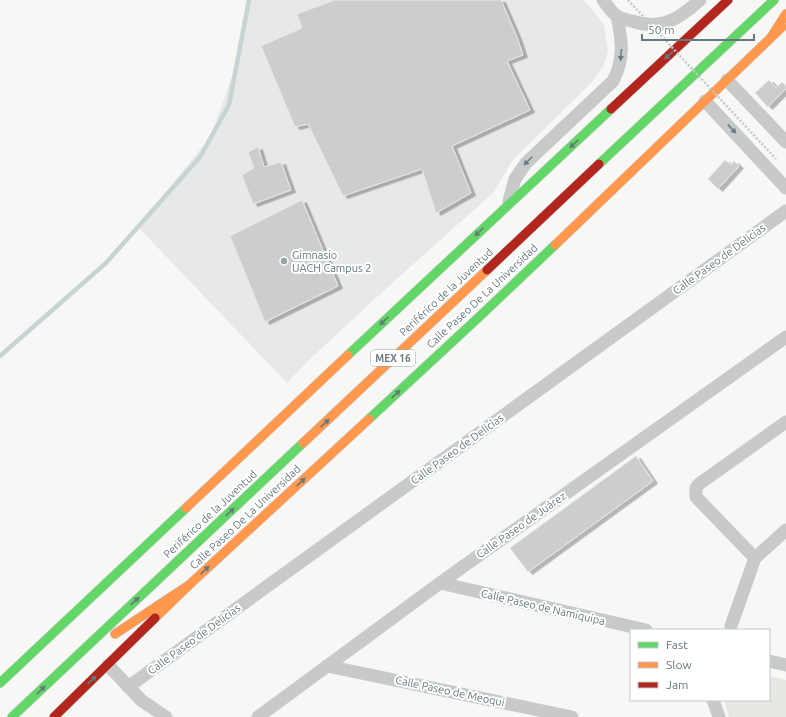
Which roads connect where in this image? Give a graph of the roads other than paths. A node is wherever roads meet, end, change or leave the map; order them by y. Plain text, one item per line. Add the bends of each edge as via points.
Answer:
1 (603, 0) edge
2 (700, 0) edge
3 (728, 0) edge
4 (774, 0) edge
5 (786, 14) edge
6 (618, 16) junction
7 (786, 23) edge
8 (772, 36) junction
9 (727, 80) junction
10 (705, 101) junction
11 (786, 142) edge
12 (786, 187) edge
13 (508, 205) junction
14 (786, 211) edge
15 (786, 337) edge
16 (786, 422) edge
17 (786, 530) edge
18 (755, 558) junction
19 (440, 583) junction
20 (189, 585) junction
21 (731, 626) dead end
22 (642, 629) edge
23 (770, 661) edge
24 (108, 664) junction
25 (786, 665) edge
26 (327, 666) junction
27 (64, 668) junction
28 (0, 683) edge
29 (128, 687) junction
30 (713, 701) edge
31 (12, 717) edge
32 (54, 717) edge
33 (166, 717) edge
34 (258, 717) edge
35 (572, 717) edge
36 (719, 717) edge

1 - 6 street
2 - 6 street via 687,12 667,22 640,24
3 -> 13 main road, Periférico de la Juventud / MEX 16
27 -> 4 main road, Periférico de la Juventud / MEX 16
5 - 8 main road
6 -> 13 street via 621,55 613,81 526,163 516,178
7 - 8 main road, Calle Paseo De La Universidad
8 - 9 main road, Calle Paseo De La Universidad
9 - 10 main road, Calle Paseo De La Universidad
9 - 11 street
10 -> 12 street
20 -> 10 main road, Calle Paseo De La Universidad via 479,317
13 -> 28 main road, Periférico de la Juventud / MEX 16
14 - 29 street, Calle Paseo de Delicias
15 - 19 street, Calle Paseo de Juárez
16 - 18 street via 696,488 696,497
17 - 18 street
18 - 21 street
19 - 22 street, Calle Paseo de Namiquipa
19 - 26 street, Calle Paseo de Juárez
20 - 24 main road, Calle Paseo De La Universidad
20 - 27 main road
23 - 25 street
24 - 29 street
32 -> 24 main road, Calle Paseo De La Universidad
26 - 34 street, Calle Paseo de Juárez
26 - 35 street, Calle Paseo de Meoqui
31 -> 27 main road, Periférico de la Juventud / MEX 16
29 - 33 street via 141,700
30 - 36 street

